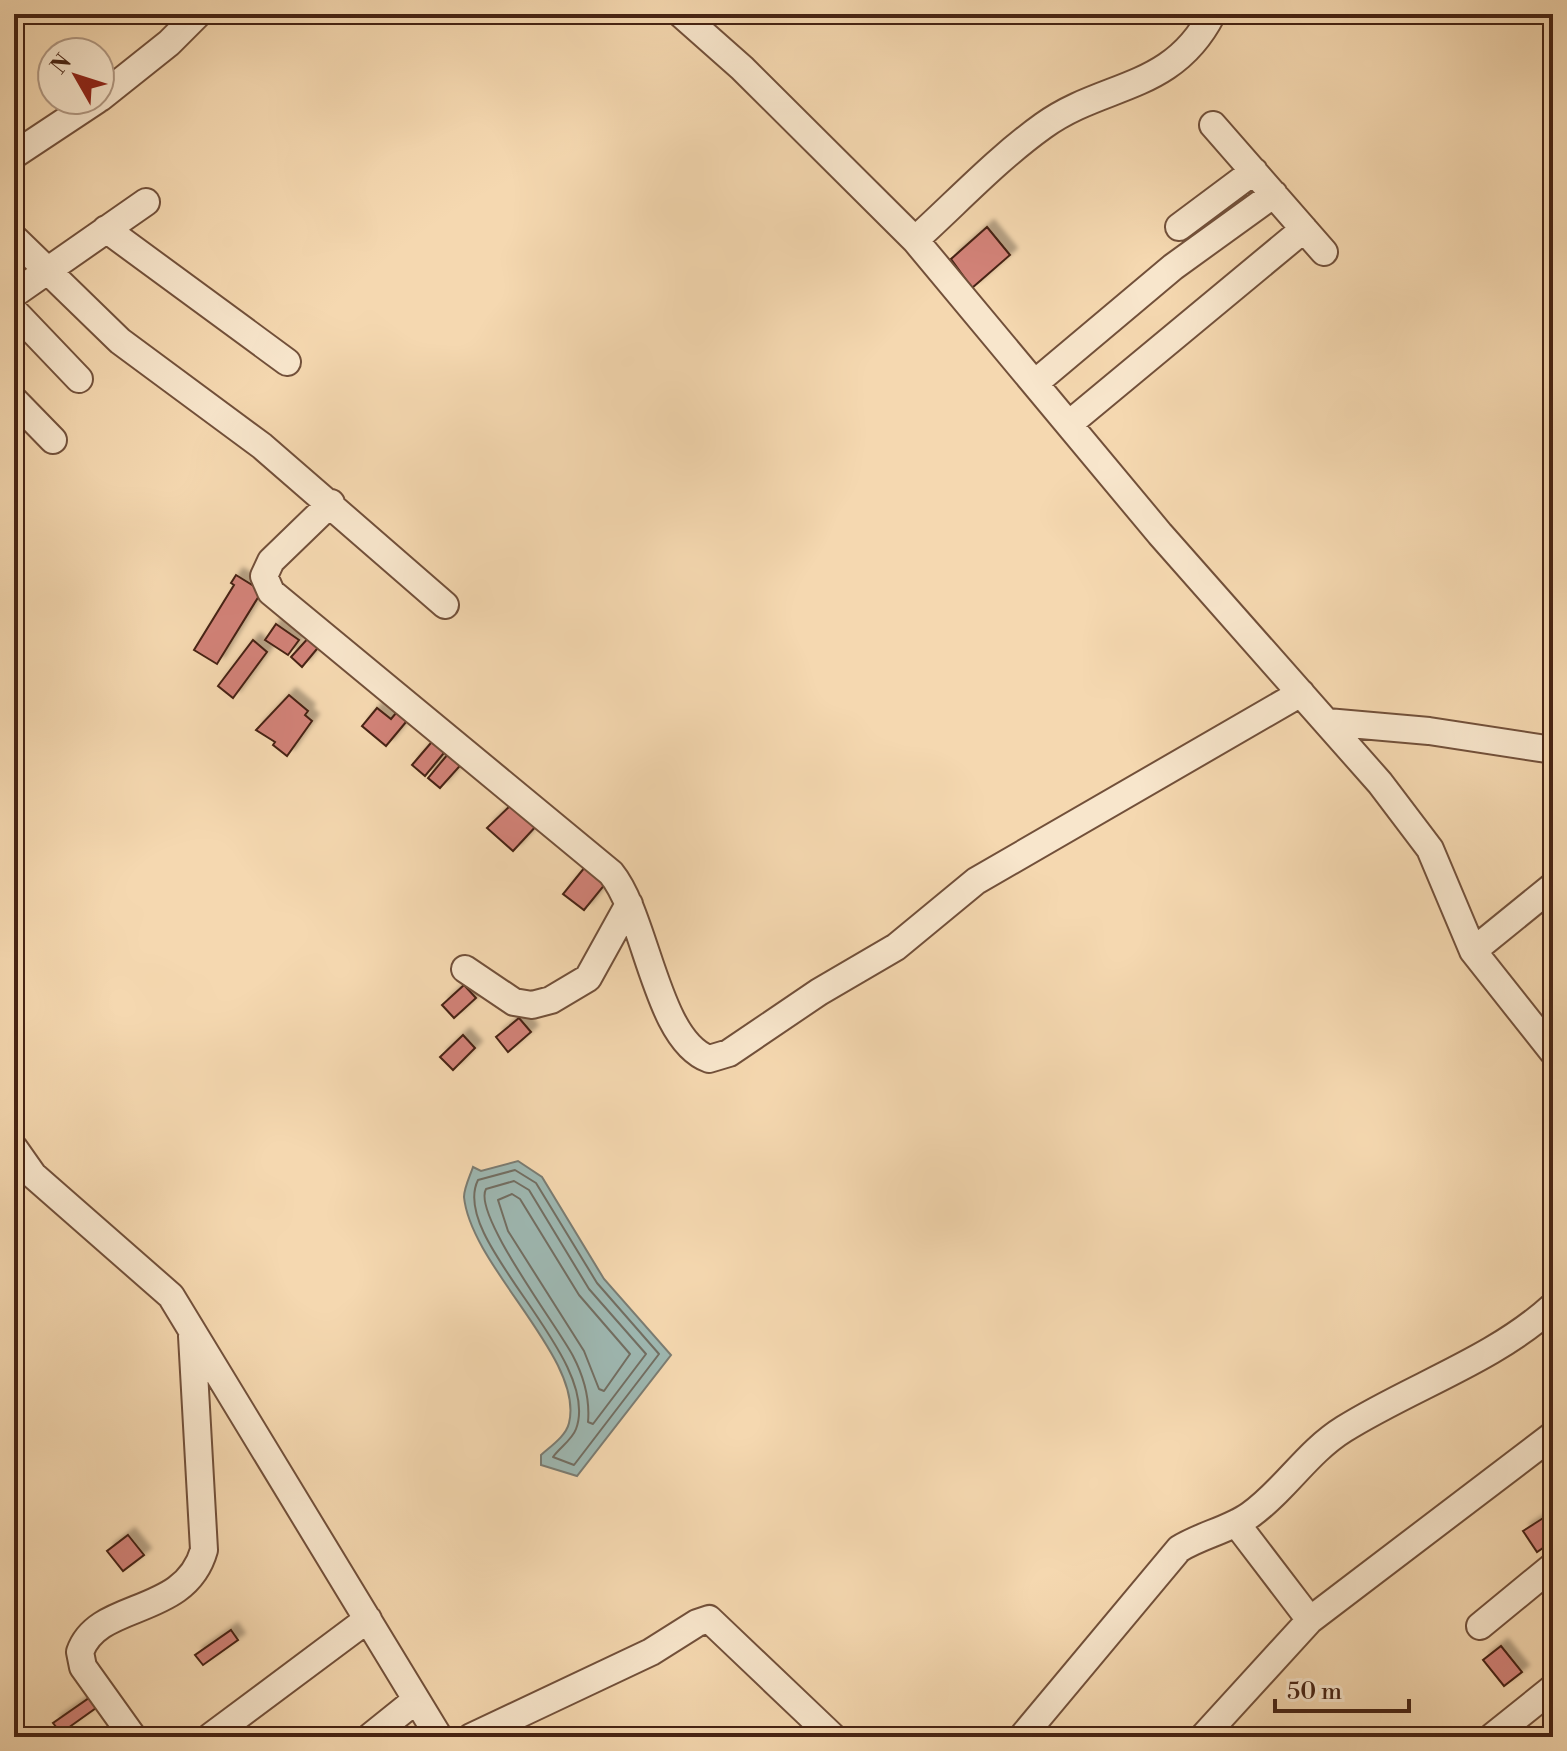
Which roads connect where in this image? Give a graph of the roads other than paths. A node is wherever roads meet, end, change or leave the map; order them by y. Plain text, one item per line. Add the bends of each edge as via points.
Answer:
1 (198, 14) edge
2 (681, 14) edge
3 (1212, 14) edge
4 (116, 85) edge
5 (73, 116) edge
6 (1213, 125) dead end
7 (14, 155) edge
8 (1254, 171) junction
9 (1274, 194) junction
10 (146, 202) dead end
11 (1179, 227) dead end
12 (106, 229) junction
13 (1304, 229) junction
14 (14, 238) edge
15 (915, 240) junction
16 (1324, 252) dead end
17 (46, 271) junction
18 (14, 294) edge
19 (14, 311) edge
20 (287, 362) dead end
21 (79, 379) dead end
22 (1035, 383) junction
23 (14, 400) edge
24 (1069, 424) junction
25 (53, 440) dead end
26 (331, 503) junction
27 (445, 605) dead end
28 (1301, 693) junction
29 (1327, 722) junction
30 (1553, 750) edge
31 (1553, 886) edge
32 (629, 904) junction
33 (1473, 951) junction
34 (465, 969) dead end
35 (1553, 1052) edge
36 (14, 1148) edge
37 (1553, 1306) edge
38 (192, 1330) junction
39 (1553, 1435) edge
40 (1236, 1523) junction
41 (1553, 1566) edge
42 (368, 1619) junction
43 (1310, 1620) junction
44 (1480, 1626) dead end
45 (1553, 1688) edge
46 (416, 1700) junction
47 (133, 1737) edge
48 (210, 1737) edge
49 (370, 1737) edge
50 (439, 1737) edge
51 (471, 1737) edge
52 (833, 1737) edge
53 (1022, 1737) edge
54 (1203, 1737) edge
55 (1492, 1737) edge

1 - 4 street
2 - 15 street
3 - 15 street via 1195,41 1161,70 1044,125
5 - 7 street
6 - 8 street
8 - 9 street
8 - 11 street
9 - 13 street
9 - 22 street via 1173,267
10 - 12 street
12 - 17 street
12 - 20 street
13 - 16 street
13 - 24 street
14 - 17 street
15 - 22 street
17 - 18 street
17 - 26 street via 120,341
19 - 21 street
22 - 24 street
23 - 25 street
24 - 28 street
26 - 27 street
26 - 32 street via 271,561 264,576 271,592 596,859
28 - 29 street
28 - 32 street via 976,881 896,947 718,1059 692,1050 674,1021 659,994
29 - 30 street
29 - 33 street via 1423,839
31 - 33 street
32 - 34 street via 588,978 551,1000 522,1005
33 - 35 street
36 - 38 street via 33,1175 162,1286
37 - 40 street via 1523,1330 1343,1429 1258,1509
38 - 42 street
38 - 47 street via 204,1550 199,1569 171,1594 91,1634 80,1652 83,1667
39 - 43 street
40 - 43 street
40 - 53 street via 1179,1549
41 - 44 street
42 - 46 street
42 - 48 street
43 - 54 street
45 - 55 street
46 - 49 street
46 - 50 street
51 - 52 street via 709,1619

